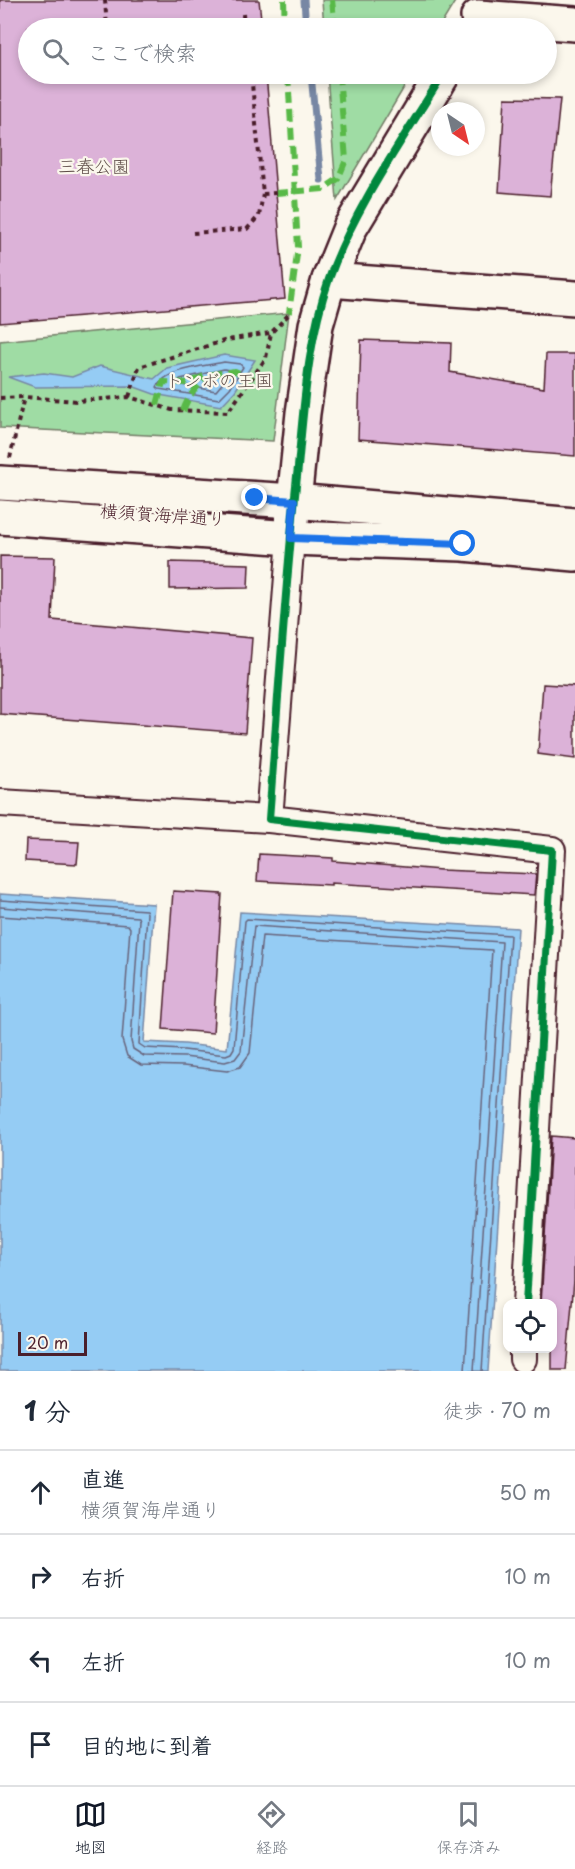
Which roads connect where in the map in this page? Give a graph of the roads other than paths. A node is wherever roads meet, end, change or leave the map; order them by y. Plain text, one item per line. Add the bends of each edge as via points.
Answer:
1 (478, 15) edge
2 (510, 18) edge
3 (557, 22) edge
4 (575, 24) edge
5 (437, 84) edge
6 (329, 280) junction
7 (575, 298) edge
8 (5, 471) edge
9 (294, 501) junction
10 (0, 517) edge
11 (575, 525) edge
12 (291, 538) junction
13 (575, 554) edge
14 (0, 803) edge
15 (269, 819) junction
16 (526, 1299) edge

1 - 2 street
3 - 4 street
5 - 6 street via 350,228
6 - 7 street
6 - 9 street via 316,325
8 - 9 street
9 - 11 street
9 - 12 street
10 - 12 street, 横須賀海岸通り
12 - 13 street, 横須賀海岸通り via 463,544
12 - 15 street
14 - 15 street
15 - 16 street via 552,850

